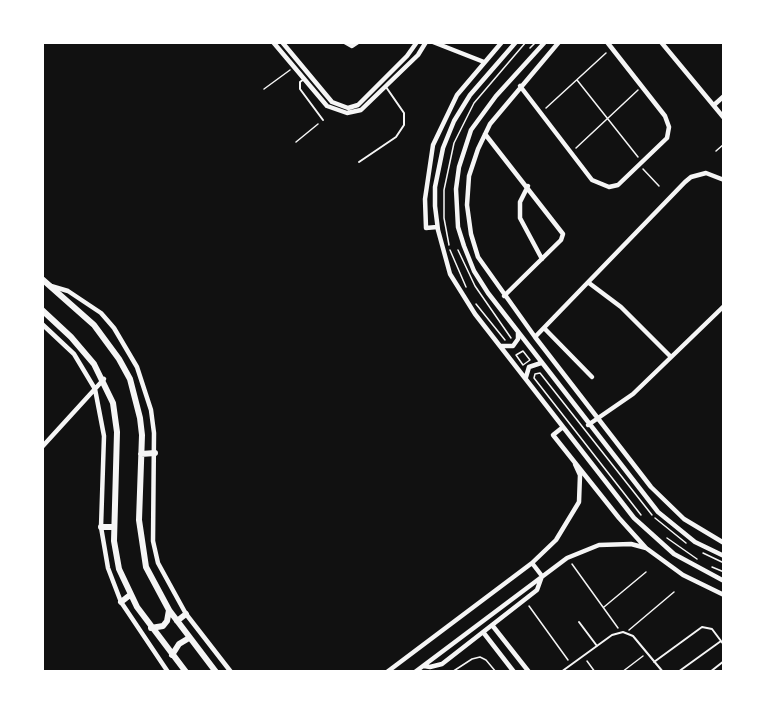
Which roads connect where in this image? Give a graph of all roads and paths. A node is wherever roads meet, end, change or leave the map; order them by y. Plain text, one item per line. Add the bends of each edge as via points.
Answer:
1 (273, 42) edge
2 (282, 42) edge
3 (345, 42) edge
4 (358, 42) edge
5 (433, 42) edge
6 (502, 42) edge
7 (516, 42) edge
8 (545, 42) edge
9 (559, 42) edge
10 (607, 42) edge
11 (662, 42) edge
12 (417, 43) edge
13 (425, 44) edge
14 (612, 48) junction
15 (289, 50) junction
16 (284, 54) junction
17 (407, 56) junction
18 (412, 62) junction
19 (484, 62) junction
20 (294, 66) junction
21 (310, 74) junction
22 (393, 75) junction
23 (304, 79) junction
24 (577, 80) junction
25 (520, 86) junction
26 (642, 86) junction
27 (386, 87) junction
28 (264, 89) dead end
29 (375, 92) junction
30 (724, 96) edge
31 (329, 104) junction
32 (714, 105) junction
33 (541, 113) junction
34 (607, 118) junction
35 (724, 118) edge
36 (323, 120) joint
37 (485, 134) junction
38 (296, 142) dead end
39 (724, 144) edge
40 (716, 151) dead end
41 (571, 153) junction
42 (359, 162) dead end
43 (641, 164) junction
44 (724, 180) edge
45 (528, 186) junction
46 (659, 186) dead end
47 (458, 227) junction
48 (437, 228) junction
49 (542, 259) junction
50 (42, 279) edge
51 (589, 283) junction
52 (48, 285) junction
53 (504, 296) junction
54 (724, 306) edge
55 (42, 310) edge
56 (42, 324) edge
57 (545, 328) junction
58 (518, 331) junction
59 (535, 337) junction
60 (501, 346) junction
61 (516, 356) joint
62 (671, 357) junction
63 (541, 363) junction
64 (526, 378) junction
65 (592, 378) dead end
66 (104, 379) junction
67 (535, 380) dead end
68 (95, 388) junction
69 (597, 417) junction
70 (588, 425) junction
71 (563, 427) junction
72 (42, 447) edge
73 (155, 453) junction
74 (141, 454) junction
75 (575, 464) junction
76 (625, 470) junction
77 (613, 479) junction
78 (608, 484) junction
79 (642, 516) dead end
80 (101, 527) junction
81 (113, 527) junction
82 (663, 536) dead end
83 (724, 543) edge
84 (700, 544) junction
85 (646, 548) junction
86 (693, 556) junction
87 (724, 556) edge
88 (567, 558) junction
89 (700, 561) dead end
90 (532, 562) junction
91 (688, 564) junction
92 (709, 565) dead end
93 (646, 572) dead end
94 (724, 572) edge
95 (542, 576) junction
96 (723, 581) edge
97 (674, 592) dead end
98 (717, 593) junction
99 (724, 595) edge
100 (130, 596) junction
101 (525, 600) junction
102 (121, 602) junction
103 (603, 608) junction
104 (169, 610) junction
105 (186, 614) junction
106 (177, 621) junction
107 (579, 622) dead end
108 (492, 625) junction
109 (151, 628) junction
110 (483, 632) junction
111 (620, 632) junction
112 (626, 632) junction
113 (189, 638) junction
114 (721, 640) junction
115 (724, 645) edge
116 (597, 646) junction
117 (454, 654) junction
118 (647, 654) junction
119 (172, 655) junction
120 (583, 656) junction
121 (724, 661) edge
122 (654, 662) junction
123 (464, 665) junction
124 (571, 665) junction
125 (424, 666) junction
126 (457, 671) edge
127 (168, 672) edge
128 (186, 672) edge
129 (216, 672) edge
130 (231, 672) edge
131 (387, 672) edge
132 (415, 672) edge
133 (453, 672) edge
134 (496, 672) edge
135 (514, 672) edge
136 (529, 672) edge
137 (561, 672) edge
138 (596, 672) edge
139 (622, 672) edge
140 (663, 672) edge
141 (678, 672) edge
142 (710, 672) edge

1 - 16 street
2 - 15 street
3 - 4 street via 352,46
5 - 19 street
6 - 19 street
7 - 48 street via 470,95 450,129 435,187
8 - 47 street via 471,130 456,189
9 - 25 street
10 - 14 street
11 - 32 street
12 - 13 street
12 - 17 street
13 - 18 street
14 - 24 path
14 - 26 street
15 - 16 street
15 - 21 street
16 - 20 street
17 - 18 street
17 - 22 street
18 - 22 street
19 - 48 street via 457,95 433,145 424,199 426,228
20 - 23 street
20 - 28 path
21 - 23 street
21 - 31 street
22 - 27 street
22 - 29 street
23 - 31 street
23 - 36 lane via 300,89
24 - 33 path
24 - 34 path
25 - 33 street
25 - 37 street
26 - 34 path
26 - 43 street via 669,127 667,138
27 - 29 street
27 - 42 lane via 404,113 404,125 396,137
29 - 31 street via 360,107 341,110
30 - 32 street
32 - 35 street
33 - 41 street
34 - 41 path
34 - 43 path
36 - 38 path
37 - 45 street
37 - 53 street via 469,176 467,205 478,257
39 - 40 path
41 - 43 street via 592,180 609,187 618,185
43 - 46 path
44 - 51 street via 706,173 691,177
45 - 49 street via 520,202 520,218
45 - 49 street via 563,234
47 - 48 path
47 - 58 street via 474,271
48 - 60 street via 455,282
49 - 53 street
50 - 52 main road
51 - 57 street
51 - 62 street via 621,307
52 - 73 street via 68,291 101,313 125,345 145,387
52 - 74 main road via 94,325 119,359 138,407
53 - 59 street
54 - 62 street
55 - 66 main road via 71,337
56 - 68 street via 74,354
57 - 59 street
57 - 65 street
58 - 60 street via 516,343
58 - 63 street
59 - 69 street
60 - 64 street
61 - 61 path via 523,351 530,360 523,365
62 - 69 street via 633,394
63 - 64 street via 529,367
63 - 70 street
64 - 71 street
66 - 68 street
66 - 81 main road via 113,403 117,432
67 - 77 path
68 - 72 street
68 - 80 street via 104,436
69 - 70 street
69 - 83 street via 666,504 702,532
70 - 76 street
71 - 75 street via 553,435
71 - 78 street
73 - 74 main road
73 - 105 street via 153,541 167,584
74 - 104 main road via 141,544 146,567
75 - 85 street
75 - 90 street via 580,475 579,502 556,540
76 - 77 path
76 - 84 street via 658,512
77 - 78 path
77 - 79 path
78 - 91 street via 634,518
80 - 81 main road
80 - 102 street via 108,568
81 - 100 main road via 117,562
82 - 86 path
84 - 86 path
84 - 87 street
85 - 88 street via 631,544 599,545
85 - 98 street via 674,570
86 - 89 path
86 - 91 path
88 - 95 street
88 - 103 path
90 - 95 street
90 - 131 street
91 - 96 street
92 - 94 path
93 - 103 path
95 - 101 street via 537,590
95 - 125 street
96 - 98 street
97 - 112 path
98 - 99 street
100 - 102 main road
100 - 109 main road
101 - 108 street
101 - 124 path
102 - 127 street
103 - 111 path
104 - 106 main road
104 - 109 main road via 163,626
105 - 106 main road
105 - 130 street
106 - 113 main road
107 - 116 lane
108 - 110 street
108 - 136 street
109 - 119 main road
110 - 117 street
110 - 135 street
111 - 112 lane
111 - 116 lane
112 - 118 lane
113 - 119 main road
113 - 129 main road
114 - 115 lane
114 - 122 lane via 712,629 702,627
114 - 141 lane
116 - 120 lane
117 - 123 path
117 - 125 street via 436,667
118 - 122 lane
118 - 139 path
119 - 128 main road
120 - 124 lane
120 - 138 path
121 - 142 lane
122 - 140 lane
123 - 126 path
123 - 134 path via 480,657
124 - 137 lane
125 - 132 street
126 - 133 path

